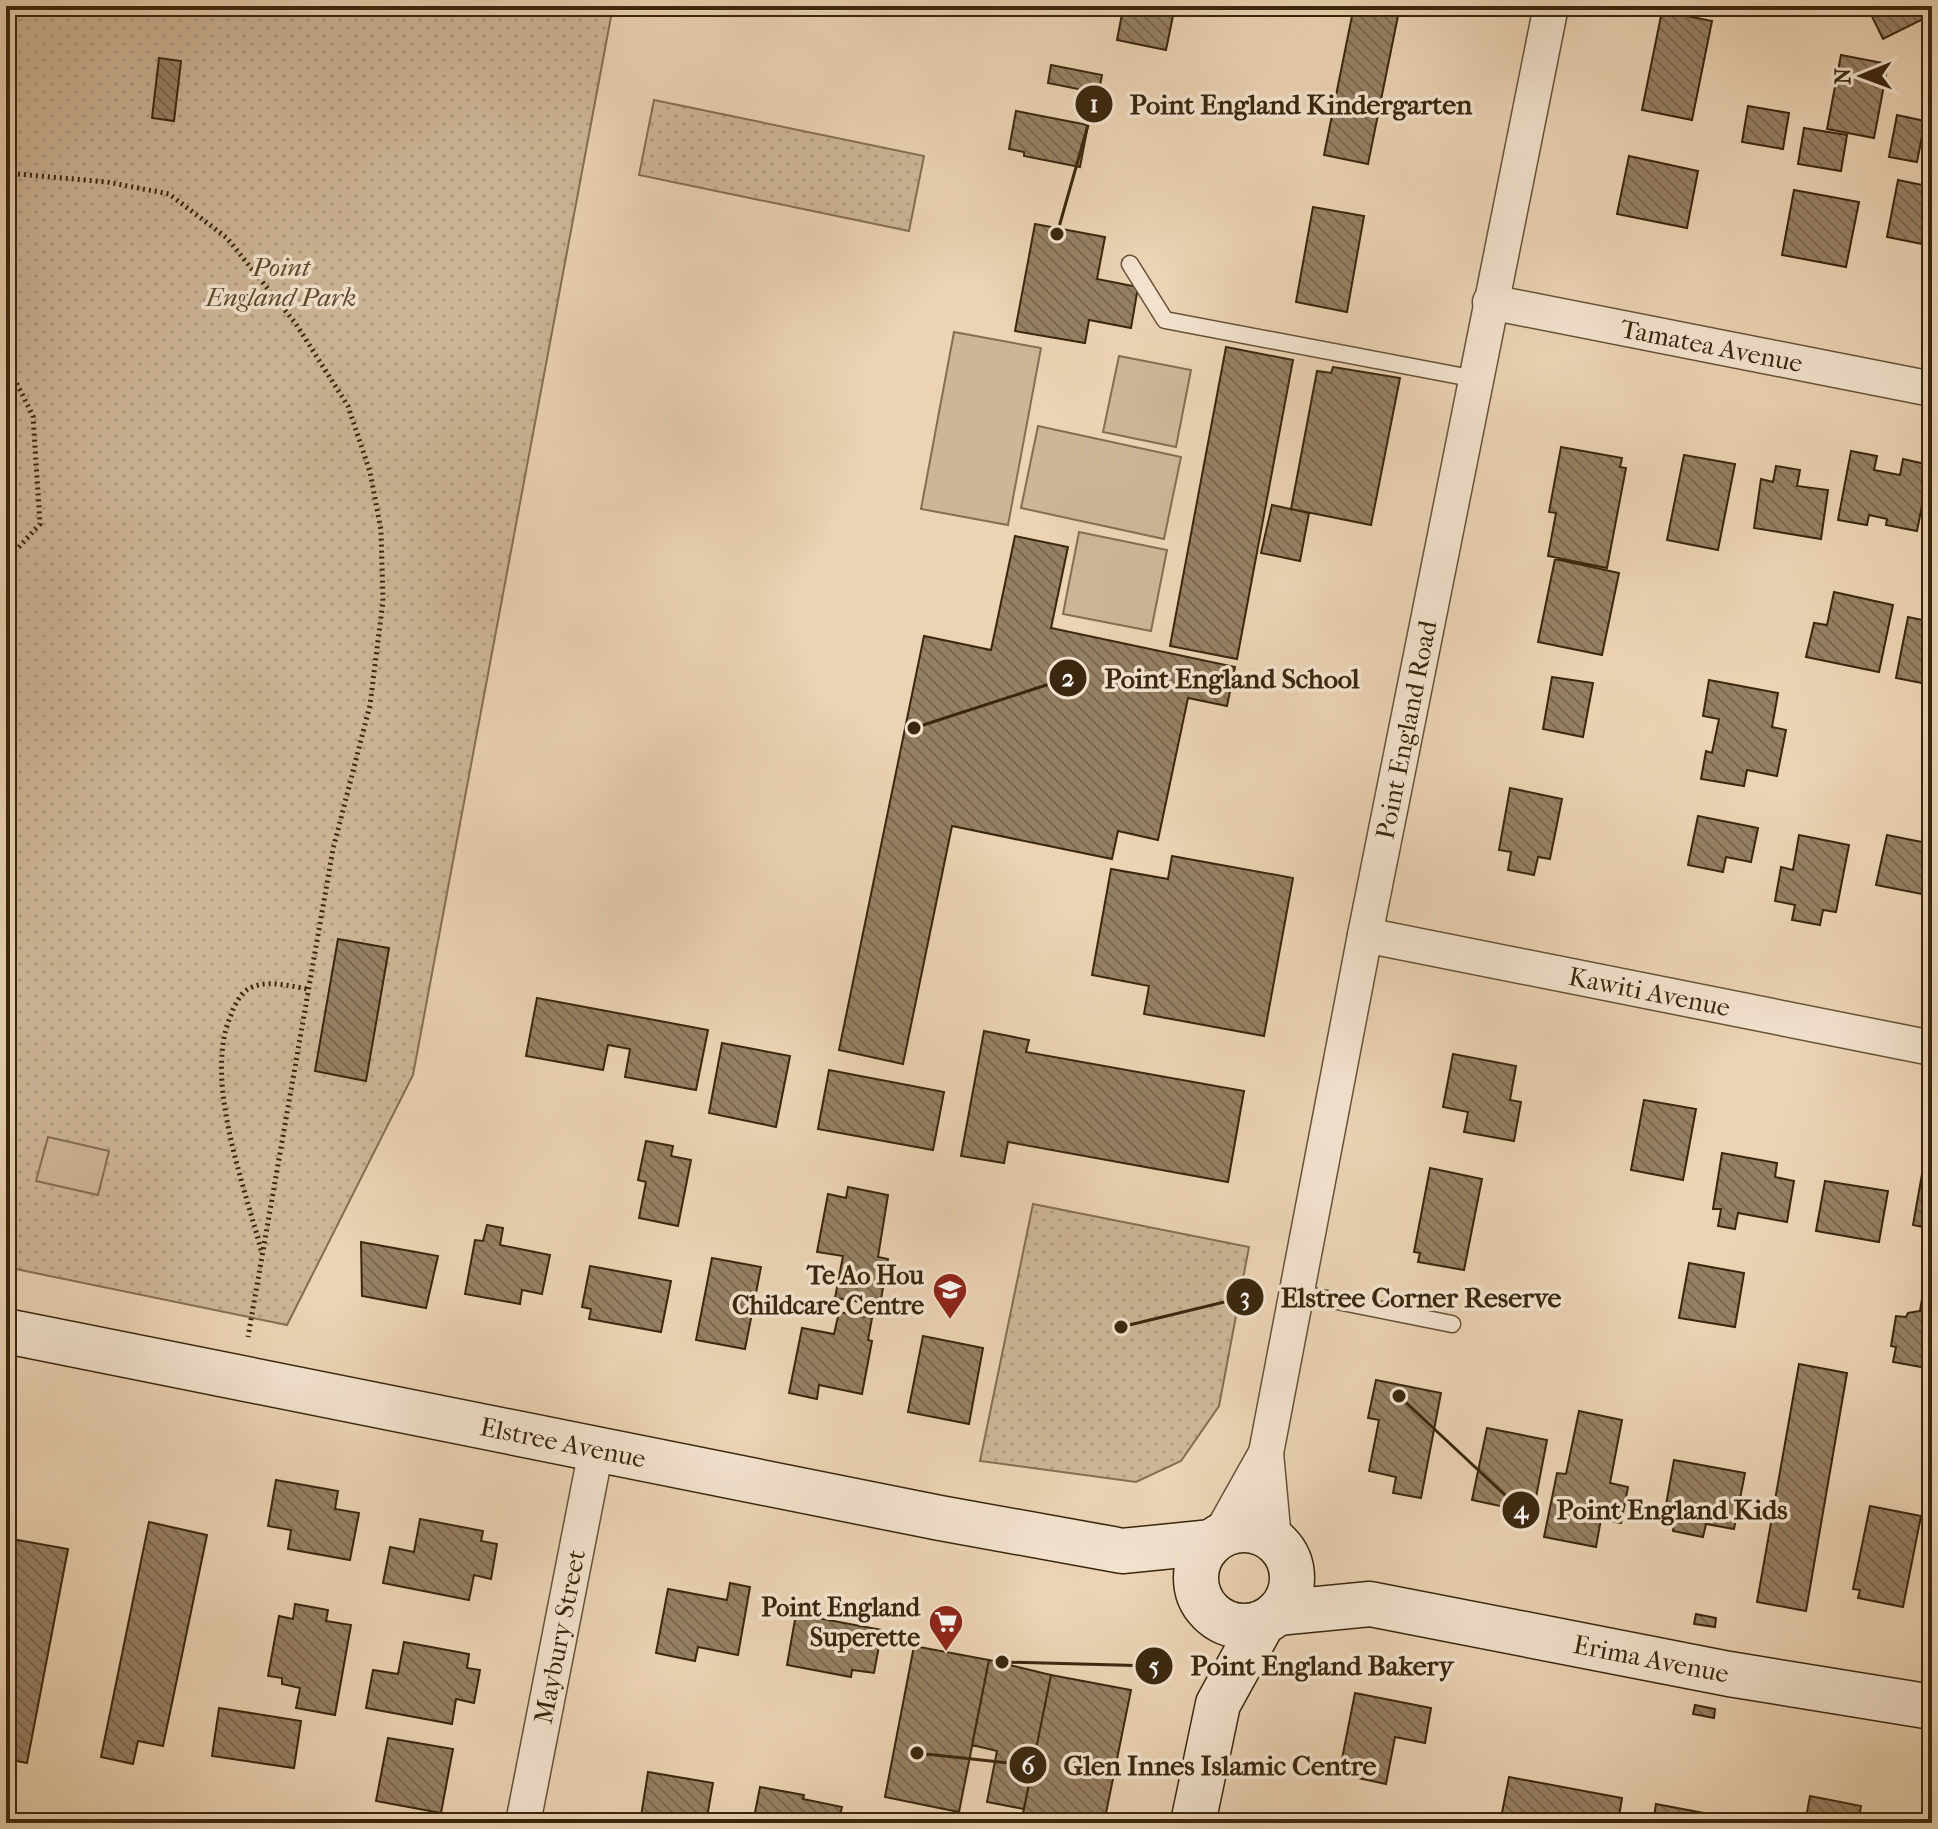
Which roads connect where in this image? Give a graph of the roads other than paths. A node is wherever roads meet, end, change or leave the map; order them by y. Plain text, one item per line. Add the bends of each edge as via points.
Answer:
1 (1551, 6) edge
2 (1130, 264) dead end
3 (1490, 302) junction
4 (1476, 379) junction
5 (1932, 389) edge
6 (1365, 935) junction
7 (1932, 1048) edge
8 (1297, 1293) junction
9 (1452, 1324) dead end
10 (6, 1331) edge
11 (596, 1450) junction
12 (1266, 1453) junction
13 (1215, 1539) junction
14 (1122, 1551) junction
15 (1282, 1551) junction
16 (1370, 1604) junction
17 (1207, 1607) junction
18 (1270, 1618) junction
19 (1218, 1704) junction
20 (1932, 1707) edge
21 (523, 1823) edge
22 (1193, 1823) edge

1 - 3 street, Point England Road
2 - 4 lane via 1165,320
3 - 4 street, Point England Road
3 - 5 street, Tamatea Avenue
4 - 6 street, Point England Road
6 - 7 street, Kawiti Avenue
6 - 8 street, Point England Road
8 - 9 lane
8 - 12 street, Point England Road
10 - 11 street, Elstree Avenue
11 - 14 street, Elstree Avenue
11 - 21 street, Maybury Street
12 - 13 street, Point England Road
12 - 15 street, Point England Road
13 - 14 street
13 - 15 street via 1253,1530
13 - 17 street via 1198,1565 1196,1583
14 - 17 street
15 - 16 street, Erima Avenue
15 - 18 street via 1292,1585 1286,1602
16 - 18 street, Erima Avenue
16 - 20 street, Erima Avenue via 1729,1674
17 - 18 street via 1231,1625
17 - 19 street
18 - 19 street
19 - 22 street

